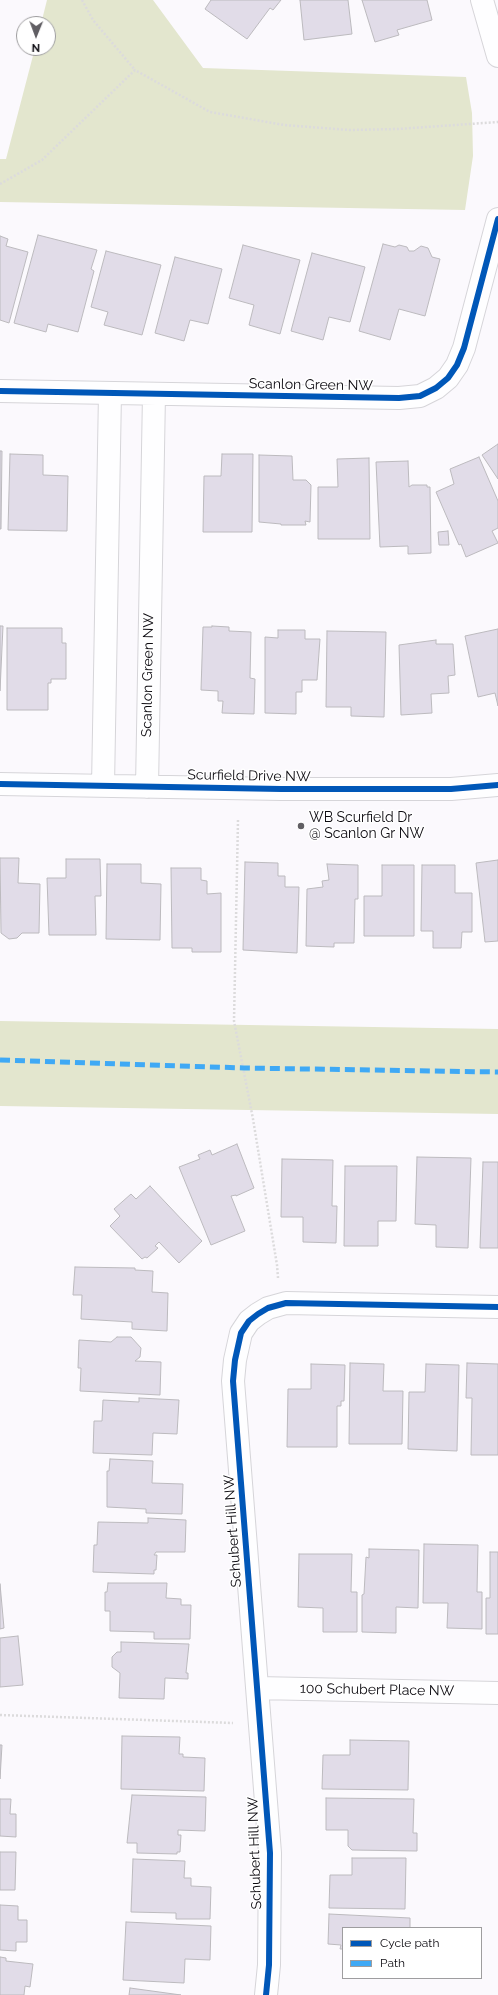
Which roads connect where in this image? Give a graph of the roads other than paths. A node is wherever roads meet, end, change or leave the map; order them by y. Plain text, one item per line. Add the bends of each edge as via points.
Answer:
1 (482, 0) edge
2 (498, 56) edge
3 (498, 218) edge
4 (0, 392) edge
5 (110, 393) junction
6 (154, 394) junction
7 (0, 784) edge
8 (498, 785) edge
9 (103, 786) junction
10 (146, 787) junction
11 (498, 1307) edge
12 (257, 1688) junction
13 (498, 1692) edge
14 (266, 1995) edge

1 - 2 street
3 - 6 street, Scanlon Green NW via 458,365 436,388 420,396 399,398
4 - 5 street, Scanlon Green NW
5 - 6 street, Scanlon Green NW
5 - 9 street
6 - 10 street, Scanlon Green NW
7 - 9 street, Scurfield Drive NW
8 - 10 street, Scurfield Drive NW via 451,789
9 - 10 street, Scurfield Drive NW
11 - 12 street, Schubert Hill NW via 278,1304 249,1321 242,1333 233,1381
12 - 13 street, 100 Schubert Place NW
12 - 14 street, Schubert Hill NW via 271,1884

